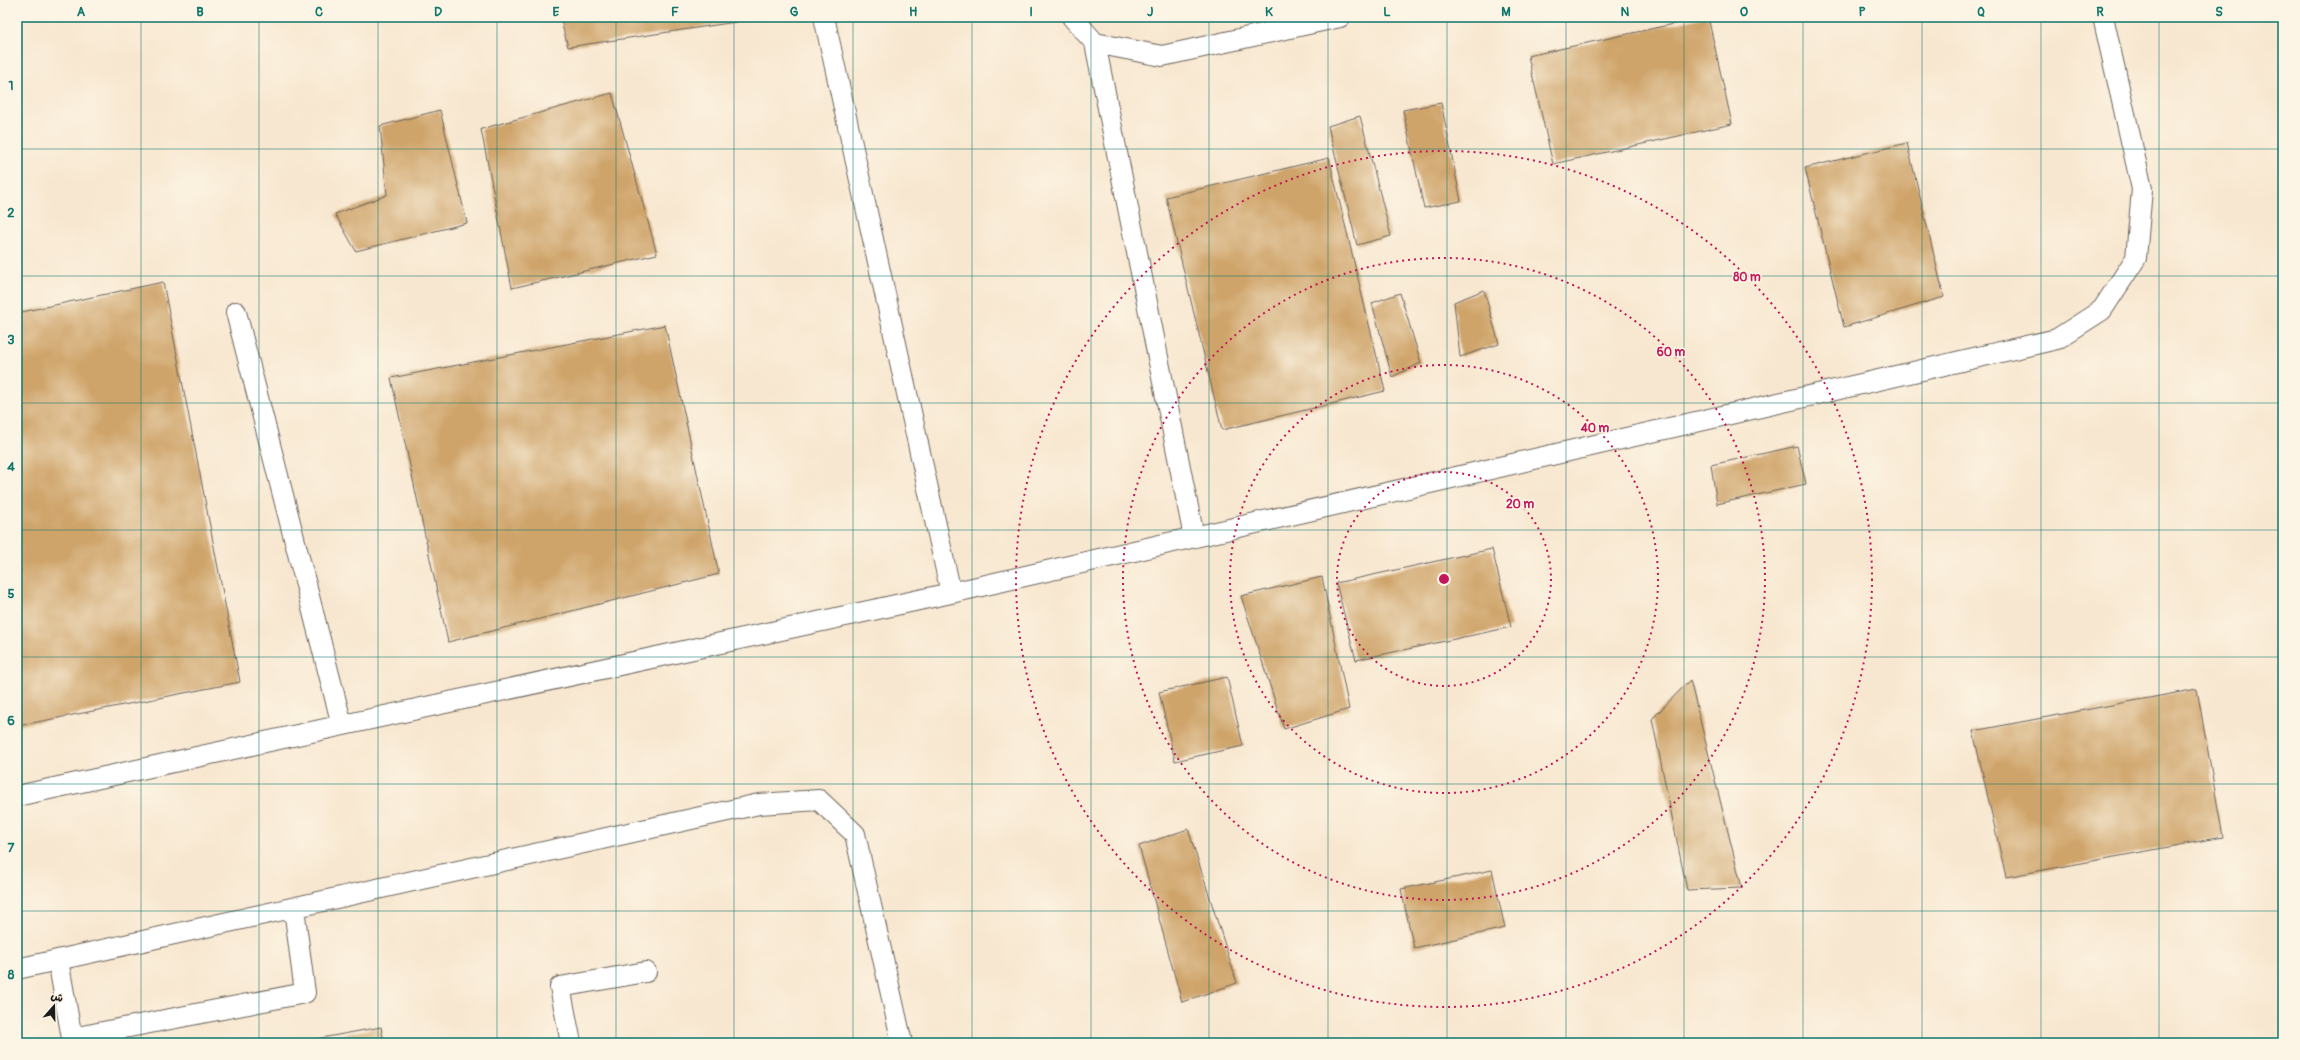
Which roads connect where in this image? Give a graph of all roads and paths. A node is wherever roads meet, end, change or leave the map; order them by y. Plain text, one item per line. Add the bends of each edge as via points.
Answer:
1 (824, 17) edge
2 (1072, 17) edge
3 (1340, 17) edge
4 (2103, 17) edge
5 (1095, 43) junction
6 (236, 312) dead end
7 (1194, 537) junction
8 (951, 593) junction
9 (342, 725) junction
10 (17, 796) edge
11 (294, 908) junction
12 (58, 960) junction
13 (17, 969) edge
14 (646, 972) dead end
15 (895, 1042) edge
16 (571, 1043) edge

1 - 8 lane
2 - 5 lane
3 - 5 lane via 1162,56
4 - 7 lane via 2142,189 2136,258 2102,310 2057,339
5 - 7 lane
6 - 9 lane
7 - 8 lane
8 - 9 lane
9 - 10 lane
11 - 12 lane
11 - 12 lane via 306,993 72,1038
11 - 15 lane via 759,804 819,800 855,834
12 - 13 lane
14 - 16 lane via 560,987

